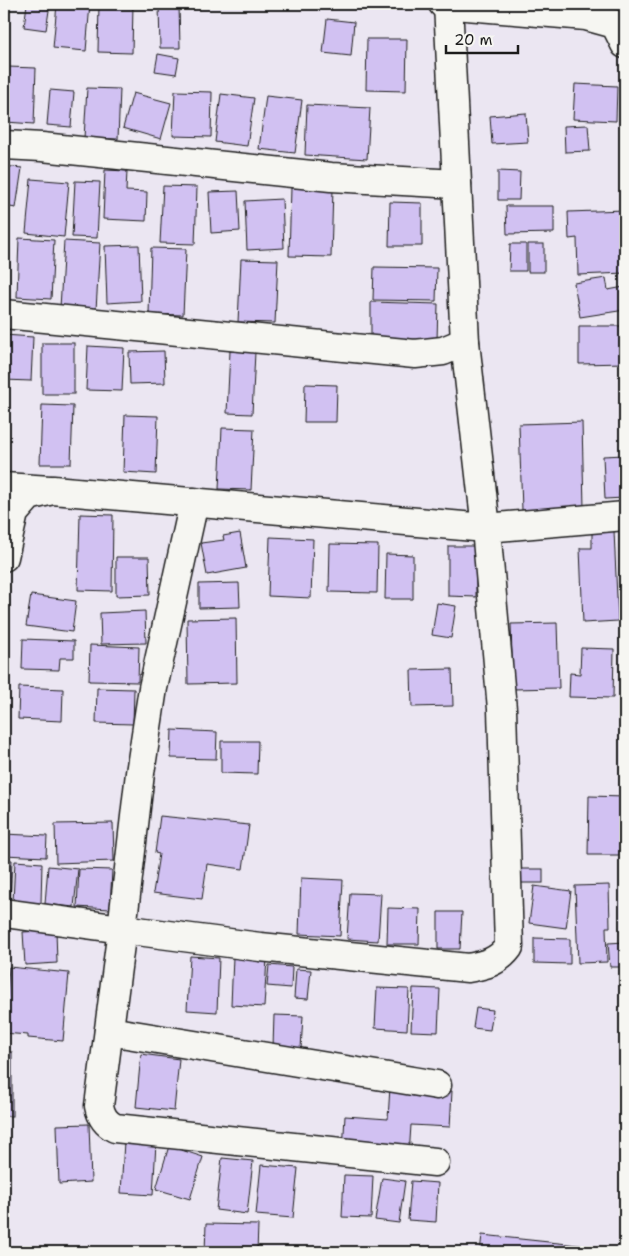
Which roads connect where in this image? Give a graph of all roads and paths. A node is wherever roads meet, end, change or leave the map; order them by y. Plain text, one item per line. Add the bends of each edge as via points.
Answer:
1 (443, 4) edge
2 (448, 4) edge
3 (625, 44) edge
4 (4, 146) edge
5 (457, 184) junction
6 (4, 314) edge
7 (465, 342) junction
8 (4, 486) edge
9 (53, 490) junction
10 (194, 502) junction
11 (625, 516) edge
12 (486, 528) junction
13 (4, 558) edge
14 (4, 914) edge
15 (122, 929) junction
16 (109, 1031) junction
17 (437, 1085) dead end
18 (435, 1162) dead end

1 - 2 street
2 - 3 street via 586,16 615,24
2 - 5 street
4 - 5 street via 42,147 331,177
5 - 7 street
6 - 7 street via 415,354 443,351
7 - 12 street
8 - 9 street
9 - 10 street
9 - 13 street via 29,496 14,513
10 - 12 street
10 - 15 street via 153,688
11 - 12 street
12 - 15 street via 502,709 509,947 502,956 487,965 468,968
14 - 15 street
15 - 16 street
16 - 17 street
16 - 18 street via 99,1106 104,1120 115,1128

